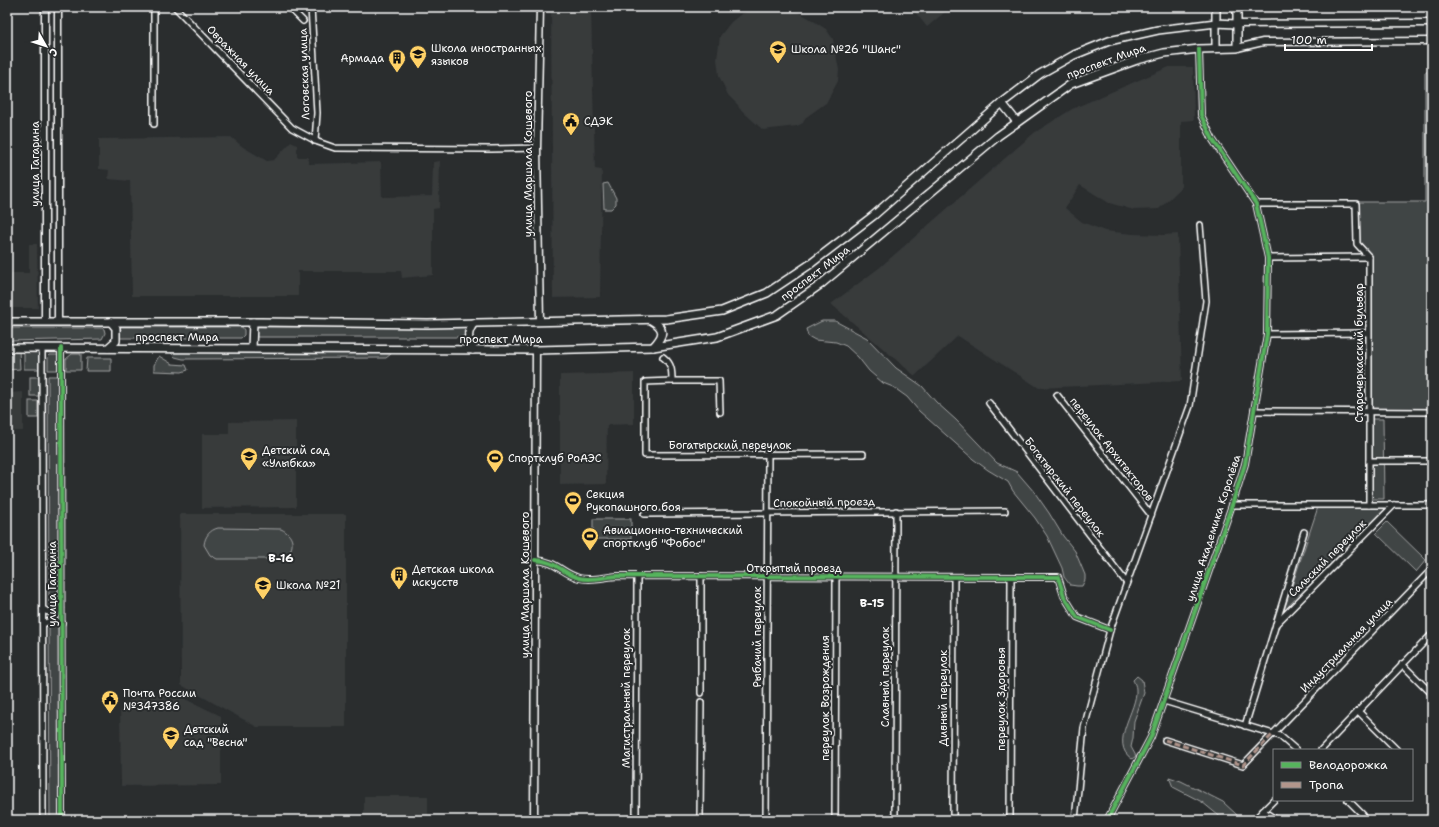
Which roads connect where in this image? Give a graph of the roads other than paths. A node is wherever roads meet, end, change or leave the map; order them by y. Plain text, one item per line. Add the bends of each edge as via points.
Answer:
1 (45, 7) edge
2 (58, 7) edge
3 (154, 7) edge
4 (175, 7) edge
5 (290, 7) edge
6 (311, 7) edge
7 (540, 7) edge
8 (1216, 7) edge
9 (1237, 7) edge
10 (302, 21) dead end
11 (1432, 23) edge
12 (1216, 24) junction
13 (1236, 24) junction
14 (1432, 41) edge
15 (1216, 48) junction
16 (1236, 48) junction
17 (1199, 49) junction
18 (1002, 103) junction
19 (1017, 122) junction
20 (154, 124) dead end
21 (315, 141) junction
22 (537, 148) junction
23 (1256, 204) junction
24 (1200, 225) dead end
25 (1369, 257) junction
26 (1268, 258) junction
27 (650, 319) junction
28 (541, 321) junction
29 (7, 322) edge
30 (45, 322) junction
31 (58, 322) junction
32 (111, 322) junction
33 (253, 322) junction
34 (474, 323) junction
35 (1368, 333) junction
36 (1267, 334) junction
37 (653, 347) junction
38 (7, 348) edge
39 (42, 348) junction
40 (61, 348) junction
41 (108, 348) junction
42 (252, 348) junction
43 (473, 350) junction
44 (536, 350) junction
45 (663, 357) dead end
46 (672, 381) junction
47 (1057, 395) dead end
48 (989, 404) dead end
49 (1254, 410) junction
50 (1368, 411) junction
51 (720, 412) dead end
52 (1432, 412) edge
53 (863, 454) dead end
54 (768, 455) junction
55 (1369, 461) junction
56 (1432, 461) edge
57 (1232, 505) junction
58 (1394, 505) junction
59 (1369, 506) junction
60 (1432, 506) edge
61 (896, 511) junction
62 (1005, 511) dead end
63 (767, 513) junction
64 (644, 514) dead end
65 (1151, 515) junction
66 (1304, 532) dead end
67 (536, 560) junction
68 (1432, 569) edge
69 (637, 576) junction
70 (702, 576) junction
71 (768, 577) junction
72 (836, 577) junction
73 (896, 577) junction
74 (954, 577) junction
75 (1011, 577) junction
76 (1126, 582) junction
77 (61, 608) junction
78 (43, 609) junction
79 (62, 623) junction
80 (43, 624) junction
81 (1274, 625) junction
82 (1110, 630) junction
83 (1432, 634) edge
84 (1402, 664) junction
85 (701, 693) dead end
86 (1432, 694) edge
87 (1164, 701) junction
88 (701, 702) dead end
89 (1358, 711) junction
90 (1245, 726) junction
91 (1274, 734) junction
92 (1165, 740) dead end
93 (1295, 749) edge
94 (1322, 749) edge
95 (1396, 749) edge
96 (1273, 801) edge
97 (1349, 801) edge
98 (1263, 811) junction
99 (1362, 815) dead end
100 (43, 820) edge
101 (62, 820) edge
102 (535, 820) edge
103 (636, 820) edge
104 (700, 820) edge
105 (766, 820) edge
106 (834, 820) edge
107 (895, 820) edge
108 (953, 820) edge
109 (1010, 820) edge
110 (1075, 820) edge
111 (1107, 820) edge
112 (1254, 820) edge
113 (1277, 820) edge

1 - 30 street, улица Гагарина
2 - 31 street, улица Гагарина
3 - 20 street
4 - 21 street, Овражная улица via 292,128
5 - 10 street, Логовская улица
6 - 21 street, Логовская улица via 317,113
7 - 22 street, улица Маршала Кошевого
7 - 28 street
8 - 12 main road
9 - 13 main road
11 - 13 street, проспект Мира
12 - 13 main road, проспект Мира
12 - 15 main road
12 - 18 main road, проспект Мира via 1158,30 1109,42 1074,55 1040,74
13 - 16 main road
14 - 16 street, проспект Мира via 1263,42
15 - 16 main road, проспект Мира
15 - 17 main road, проспект Мира
17 - 19 main road, проспект Мира via 1164,53 1136,60 1071,84
17 - 23 street, улица Академика Королёва via 1201,115 1213,140
18 - 19 main road
18 - 27 main road, проспект Мира via 873,216 809,266 767,293 722,311
19 - 37 main road, проспект Мира via 820,285 777,315 717,337
21 - 22 street, Овражная улица via 335,148
22 - 28 street, улица Маршала Кошевого
23 - 25 street via 1356,204 1357,244
23 - 26 street, улица Академика Королёва
24 - 65 street via 1206,301 1190,406
25 - 26 street
25 - 35 street, Старочеркасский бульвар
26 - 36 street, улица Академика Королёва
27 - 28 main road, проспект Мира
27 - 37 main road via 659,325 662,333
28 - 34 main road, проспект Мира
29 - 30 main road, проспект Мира
30 - 31 main road, проспект Мира
31 - 32 main road, проспект Мира
32 - 33 main road, проспект Мира
32 - 41 main road via 116,328 116,341
33 - 34 main road, проспект Мира
33 - 42 main road
34 - 43 main road via 468,339
35 - 36 street
35 - 50 street, Старочеркасский бульвар
36 - 49 street, улица Академика Королёва
37 - 44 main road, проспект Мира
38 - 39 main road, проспект Мира
39 - 40 main road, проспект Мира
39 - 78 street, улица Гагарина
40 - 41 main road, проспект Мира
40 - 77 street, улица Гагарина
41 - 42 main road, проспект Мира
42 - 43 main road, проспект Мира
43 - 44 main road, проспект Мира
44 - 67 street, улица Маршала Кошевого
45 - 46 street via 672,368
46 - 51 street via 719,381
46 - 54 street, Богатырский переулок via 644,382 645,455
47 - 65 street, переулок Архитекторов
48 - 76 street, Богатырский переулок
49 - 50 street
49 - 57 street, улица Академика Королёва via 1245,464
50 - 52 street
50 - 55 street, Старочеркасский бульвар
53 - 54 street, Богатырский переулок
54 - 63 street, Рыбачий переулок
55 - 56 street
55 - 59 street, Старочеркасский бульвар
57 - 59 street
57 - 87 street, улица Академика Королёва
58 - 59 street
58 - 60 street
58 - 81 street, Сальский переулок
61 - 62 street, Спокойный проезд
61 - 63 street, Спокойный проезд
61 - 73 street, Славный переулок
63 - 64 street, Спокойный проезд
63 - 71 street, Рыбачий переулок
65 - 76 street
66 - 81 street, Сальский переулок
67 - 69 street, Открытый проезд via 555,564 578,578
67 - 102 street, улица Маршала Кошевого
68 - 91 street, Индустриальная улица
69 - 70 street, Открытый проезд
69 - 103 street, Магистральный переулок
70 - 71 street, Открытый проезд
70 - 85 street
71 - 72 street, Открытый проезд
71 - 105 street, Рыбачий переулок
72 - 73 street, Открытый проезд
72 - 106 street, переулок Возрождения
73 - 74 street, Открытый проезд
73 - 107 street, Славный переулок
74 - 75 street, Открытый проезд
74 - 108 street, Дивный переулок
75 - 82 street, Открытый проезд via 1058,577 1064,596 1078,617
75 - 109 street, переулок Здоровья
76 - 82 street
77 - 78 street via 51,612
77 - 79 street, улица Гагарина
78 - 80 street, улица Гагарина
79 - 80 street via 52,620
79 - 101 street, улица Гагарина
80 - 100 street, улица Гагарина
81 - 90 street, Сальский переулок
82 - 110 street via 1084,728
83 - 84 street
84 - 86 street
84 - 89 street
87 - 90 street
87 - 111 street, улица Академика Королёва via 1151,736
88 - 104 street
89 - 94 street
89 - 95 street
90 - 91 street
91 - 92 street, Индустриальная улица via 1243,765
91 - 93 street
96 - 98 street
97 - 99 street
98 - 112 street
98 - 113 street

